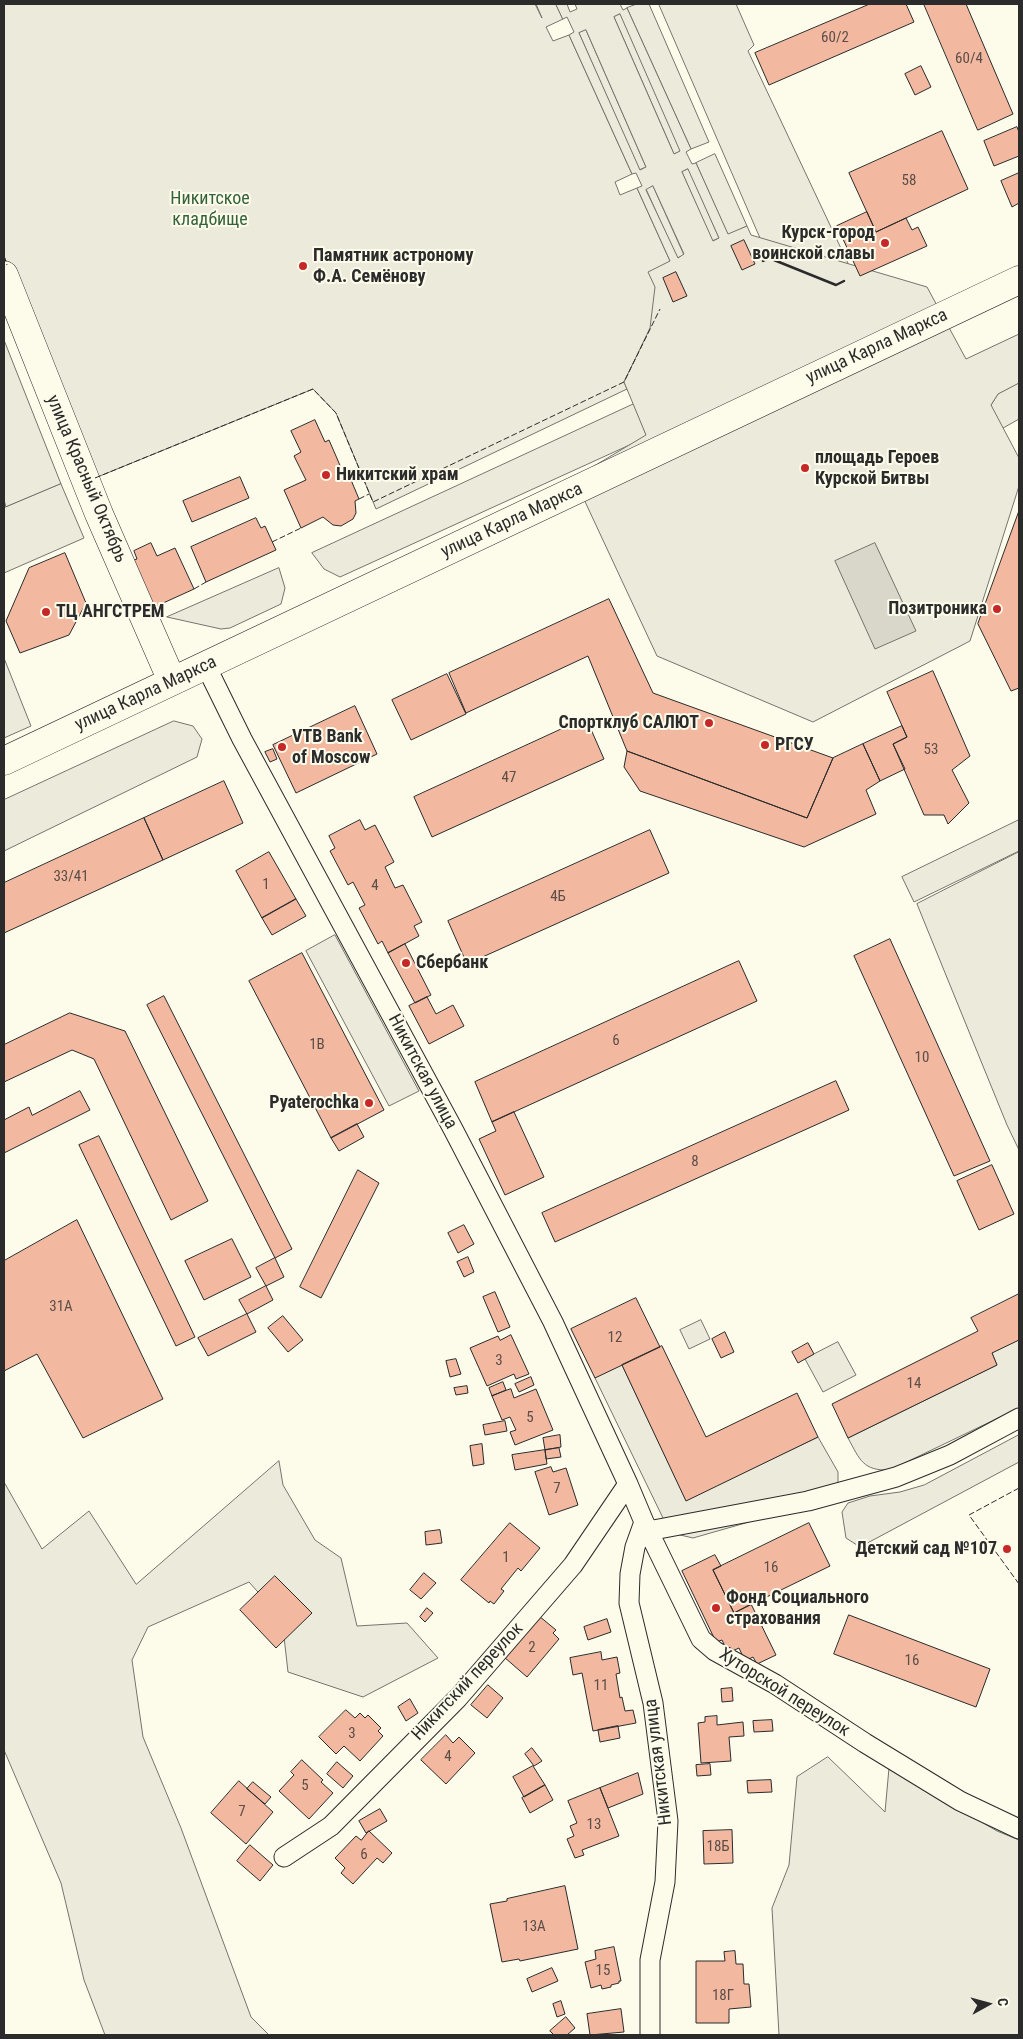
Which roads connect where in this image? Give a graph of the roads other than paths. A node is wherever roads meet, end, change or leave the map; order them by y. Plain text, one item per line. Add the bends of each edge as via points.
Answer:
1 (4, 275) edge
2 (1019, 280) edge
3 (206, 666) junction
4 (172, 681) junction
5 (4, 761) edge
6 (1019, 1418) edge
7 (628, 1484) junction
8 (646, 1526) junction
9 (1019, 1829) edge
10 (284, 1857) dead end
11 (650, 2035) edge

1 - 4 main road, улица Красный Октябрь via 99,514
2 - 3 main road, улица Карла Маркса
3 - 4 main road, улица Карла Маркса
3 - 7 street, Никитская улица via 553,1322
4 - 5 main road, улица Карла Маркса
6 - 8 street via 950,1455 896,1477 808,1501
7 - 8 street, Хуторской переулок
7 - 10 street, Никитский переулок via 573,1565 458,1698 331,1826
8 - 9 street, Хуторской переулок via 701,1639 715,1651 775,1684 960,1802
8 - 11 street, Никитская улица via 635,1547 629,1603 653,1703 668,1822 665,1882 650,1960

